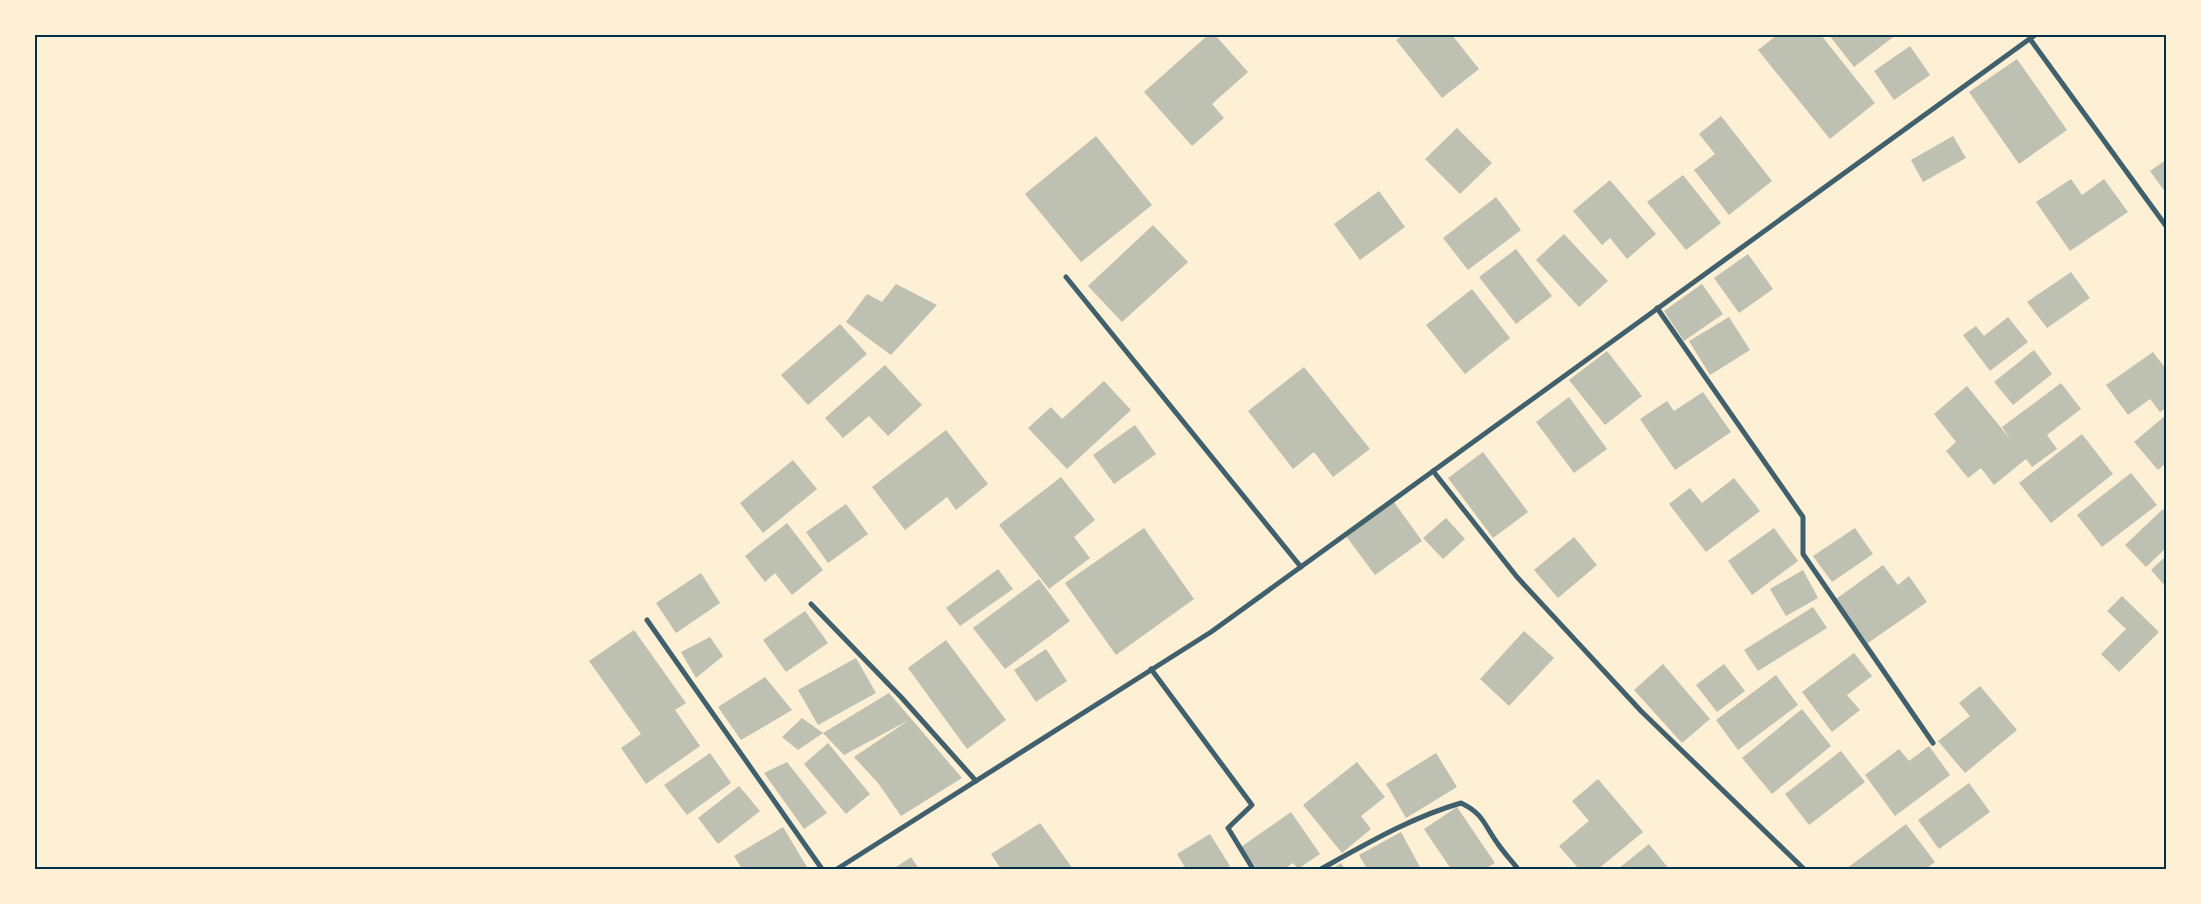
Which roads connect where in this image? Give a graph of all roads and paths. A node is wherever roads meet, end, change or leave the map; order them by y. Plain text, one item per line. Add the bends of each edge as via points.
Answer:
1 (2032, 37) edge
2 (2166, 226) edge
3 (1066, 277) dead end
4 (1657, 308) junction
5 (1433, 471) junction
6 (1301, 567) junction
7 (811, 604) dead end
8 (647, 620) dead end
9 (1151, 670) junction
10 (1933, 743) dead end
11 (976, 781) junction
12 (822, 869) edge
13 (837, 869) edge
14 (1253, 869) edge
15 (1321, 869) edge
16 (1518, 869) edge
17 (1804, 869) edge

1 - 2 street
1 - 4 street
3 - 6 street
4 - 5 street
4 - 10 street via 1803,517 1803,554
5 - 6 street
5 - 17 street via 1517,577 1641,711
6 - 9 street via 1211,632
7 - 11 street
8 - 12 street
9 - 11 street
9 - 14 street via 1252,805 1228,828
11 - 13 street
15 - 16 street via 1369,842 1461,803 1474,809 1484,820 1497,844

